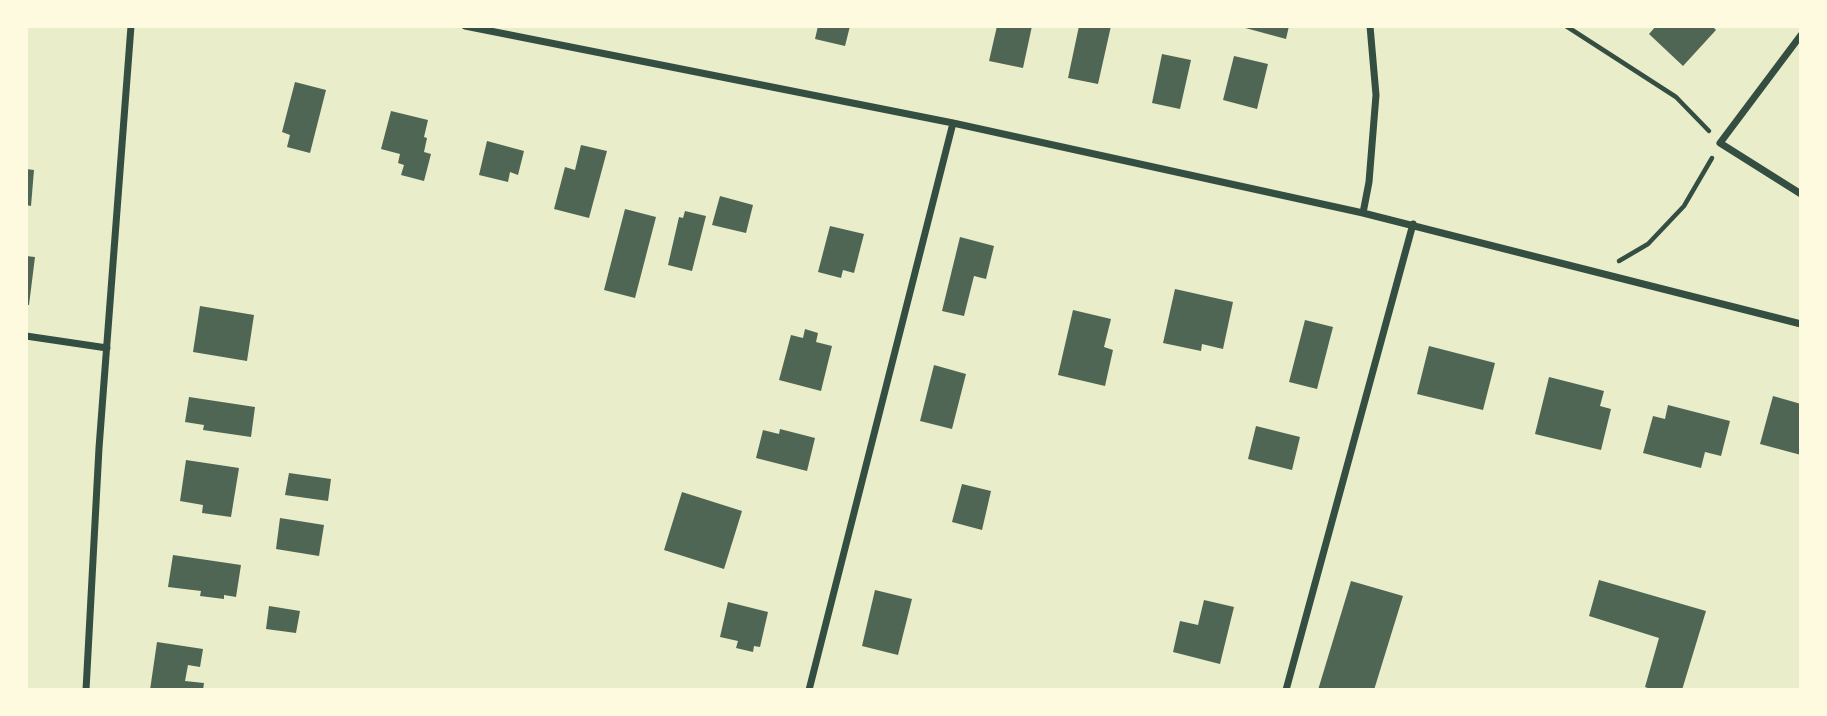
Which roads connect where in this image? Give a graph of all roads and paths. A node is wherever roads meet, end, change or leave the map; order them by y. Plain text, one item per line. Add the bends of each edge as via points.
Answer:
1 (131, 26) edge
2 (465, 26) edge
3 (1370, 26) edge
4 (1566, 26) edge
5 (1801, 35) edge
6 (953, 122) junction
7 (1720, 143) junction
8 (1801, 194) edge
9 (1363, 213) junction
10 (1413, 224) junction
11 (1600, 272) junction
12 (1801, 324) edge
13 (26, 336) edge
14 (107, 348) junction
15 (86, 690) edge
16 (809, 690) edge
17 (1286, 690) edge

1 - 14 street
2 - 6 street
3 - 9 street via 1376,95
4 - 7 path via 1676,97
5 - 7 street
6 - 9 street
6 - 16 street
7 - 8 street
7 - 11 path via 1684,206 1648,244
9 - 10 street
10 - 11 street
10 - 17 street
11 - 12 street
13 - 14 street
14 - 15 street

